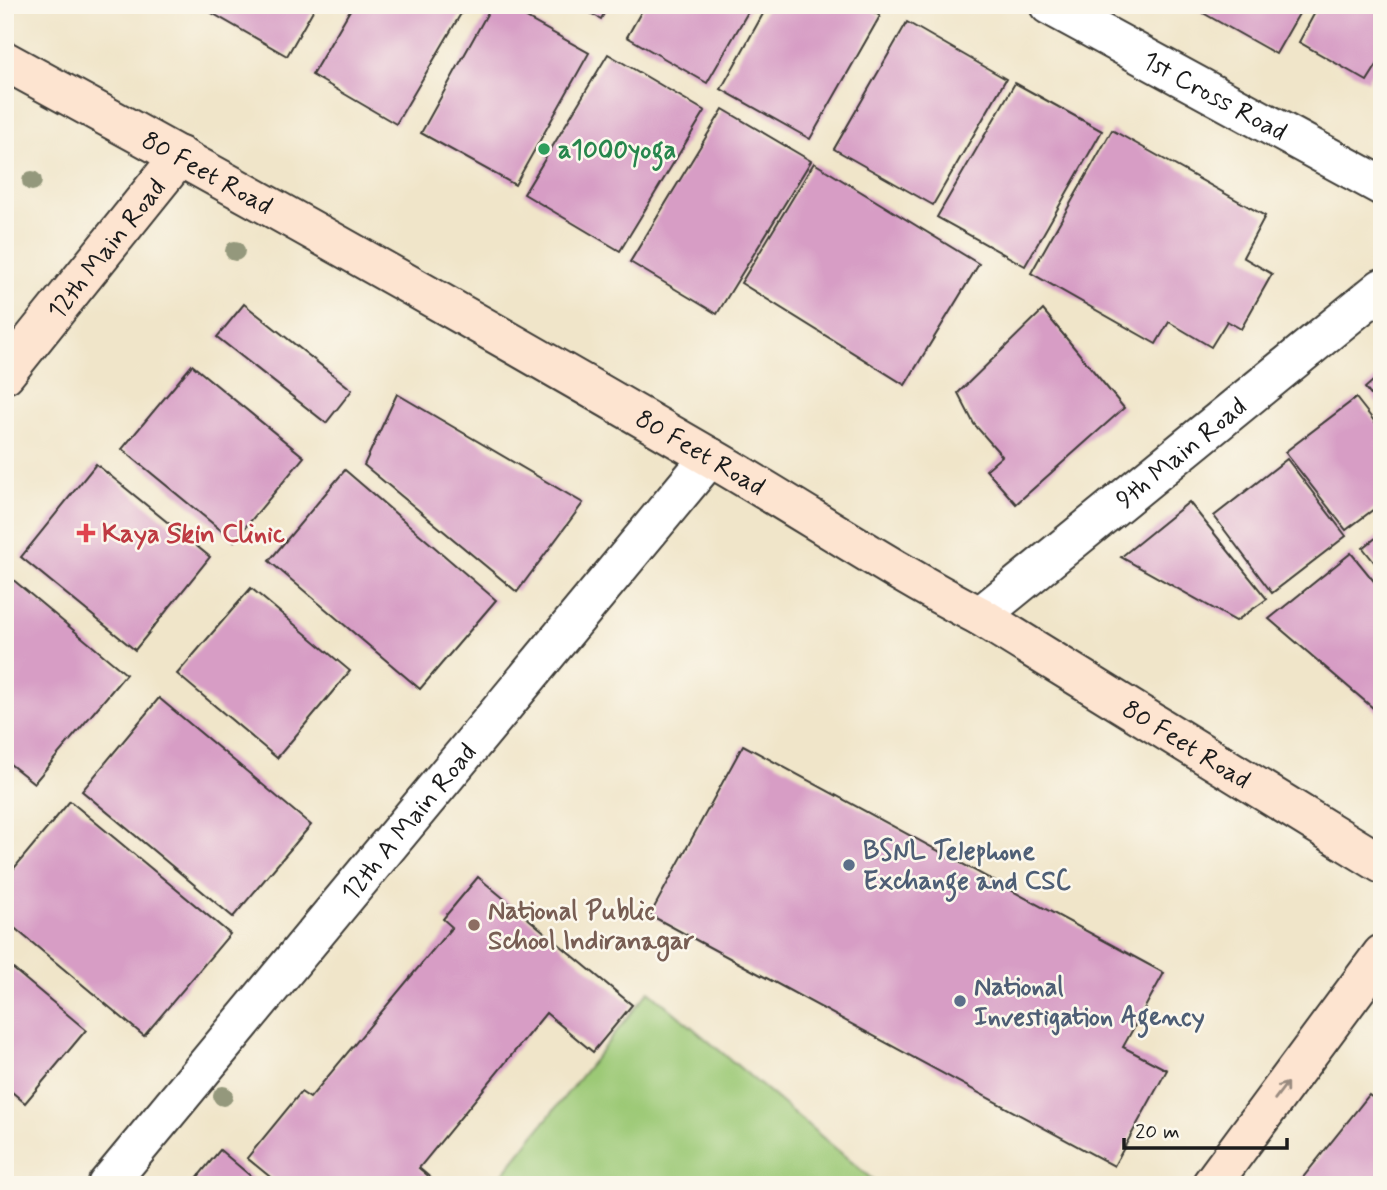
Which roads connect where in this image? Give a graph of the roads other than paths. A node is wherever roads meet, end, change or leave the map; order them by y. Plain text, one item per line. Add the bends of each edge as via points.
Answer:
1 (1049, 5) edge
2 (5, 61) edge
3 (180, 156) junction
4 (1382, 186) edge
5 (1382, 288) edge
6 (5, 374) edge
7 (710, 457) junction
8 (980, 616) junction
9 (1382, 864) edge
10 (1382, 954) edge
11 (107, 1185) edge
12 (1211, 1185) edge

1 - 4 street, 1st Cross Road
2 - 3 main road, 80 Feet Road
3 - 6 main road, 12th Main Road
3 - 7 main road, 80 Feet Road
5 - 8 street, 9th Main Road
7 - 8 main road, 80 Feet Road
7 - 11 street, 12th A Main Road
8 - 9 main road, 80 Feet Road
12 -> 10 main road

